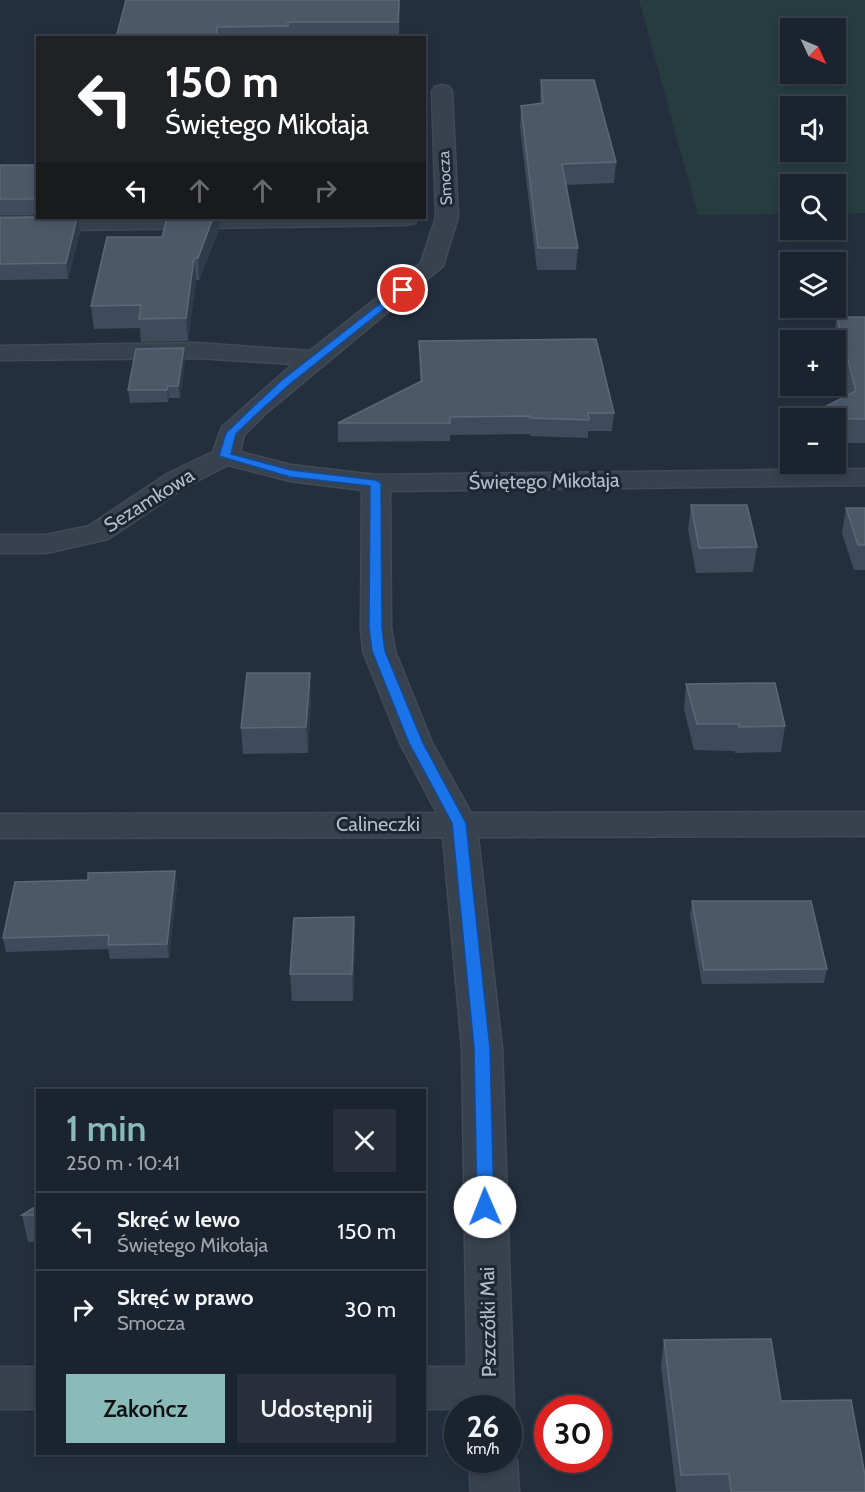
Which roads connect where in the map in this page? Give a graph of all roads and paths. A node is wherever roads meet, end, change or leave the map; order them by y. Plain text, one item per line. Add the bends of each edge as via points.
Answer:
1 (442, 91) dead end
2 (426, 217) edge
3 (447, 217) junction
4 (339, 219) edge
5 (0, 224) edge
6 (0, 353) edge
7 (314, 359) junction
8 (225, 456) junction
9 (865, 477) edge
10 (376, 483) junction
11 (0, 544) edge
12 (459, 823) junction
13 (865, 824) edge
14 (0, 826) edge
15 (0, 1388) edge
16 (36, 1388) edge
17 (426, 1388) edge
18 (470, 1395) edge
19 (490, 1395) edge
20 (494, 1473) edge
21 (495, 1492) edge

1 - 3 street, Smocza
2 - 3 street
3 - 7 street, Smocza via 432,266
4 - 5 street
6 - 7 street via 207,349
7 - 8 street, Smocza via 231,433
8 - 10 street, Świętego Mikołaja via 290,474
8 - 11 street, Sezamkowa via 177,480 98,533 46,544
9 - 10 street, Świętego Mikołaja
10 - 12 street, Pszczółki Mai via 379,651 416,743
12 - 13 street, Calineczki
12 - 14 street, Calineczki
12 - 19 street, Pszczółki Mai via 482,1048
15 - 16 street
17 - 18 street, Pszczółki Mai
20 - 21 street

